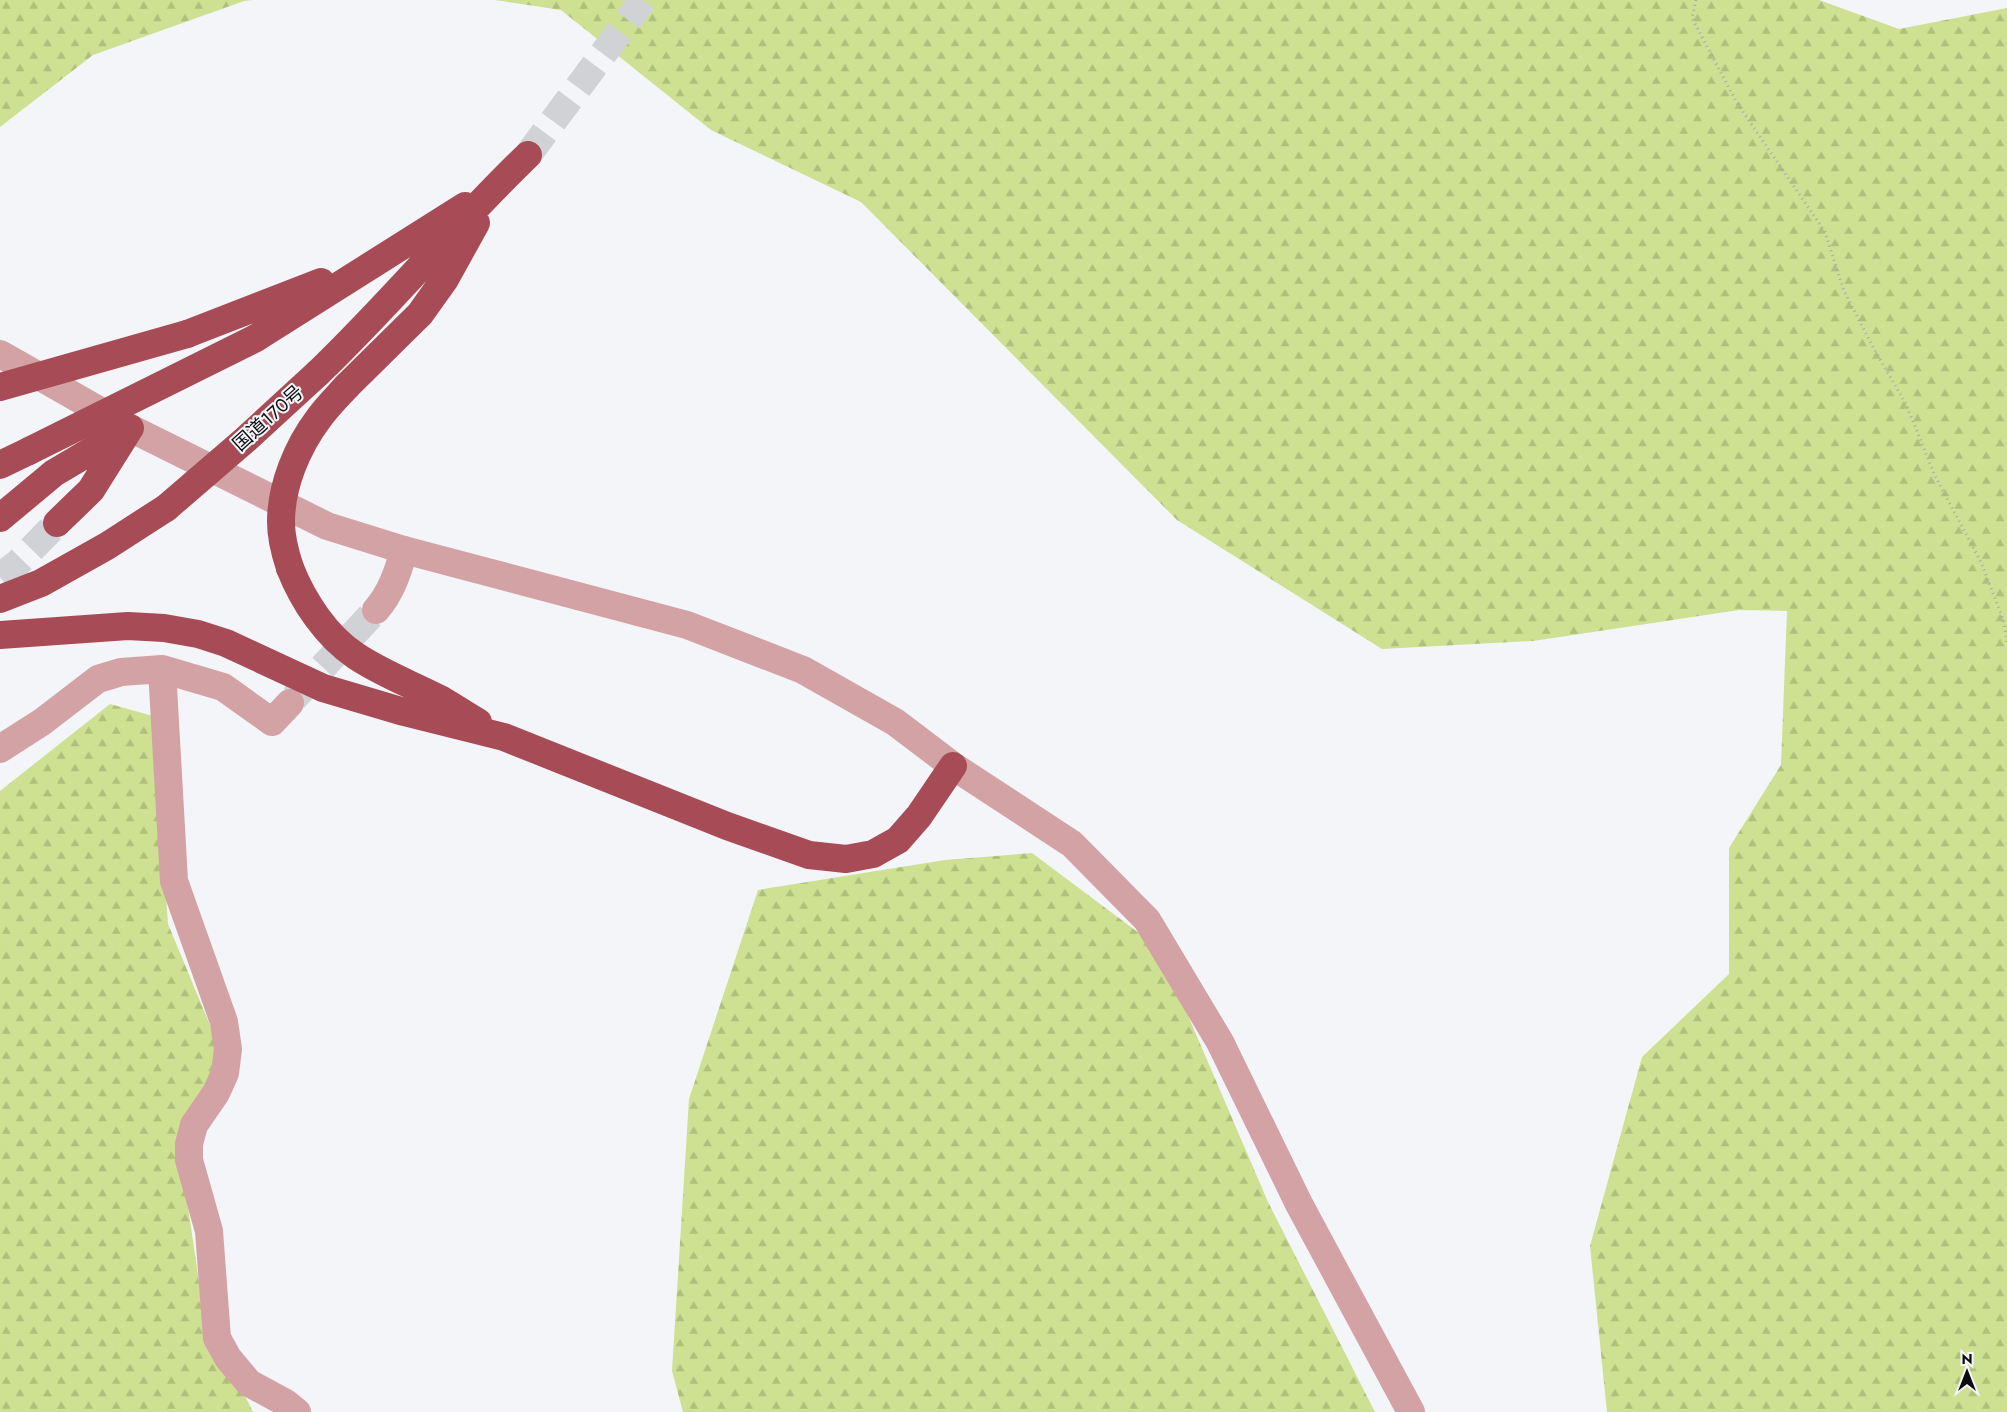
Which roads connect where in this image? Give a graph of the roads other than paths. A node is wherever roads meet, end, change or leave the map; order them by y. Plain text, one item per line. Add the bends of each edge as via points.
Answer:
1 (528, 155) tunnel mouth
2 (496, 186) junction
3 (376, 261) junction
4 (0, 354) edge
5 (0, 388) edge
6 (130, 428) junction
7 (0, 465) edge
8 (0, 518) edge
9 (57, 523) tunnel mouth
10 (404, 550) junction
11 (0, 599) edge
12 (376, 610) tunnel mouth
13 (0, 635) edge
14 (162, 669) junction
15 (290, 703) tunnel mouth
16 (504, 738) junction
17 (0, 749) edge
18 (953, 766) junction
19 (297, 1412) edge
20 (1412, 1412) edge

1 - 2 highway, 国道170号
2 - 3 highway, 国道170号
2 - 11 highway, 国道170号, bridge via 362,331 166,508 41,583
2 - 16 highway, bridge via 445,279 420,314 318,419 297,454 288,479 281,523 283,544 298,590 333,636 354,656 442,700
3 - 5 highway, bridge via 187,334
3 - 7 highway, 国道170号, bridge via 256,338
4 - 6 street
6 - 8 highway via 54,473
6 - 9 highway via 92,490
6 - 10 street via 327,526
10 - 12 street via 397,575 385,600
10 - 18 street via 687,625 803,670 895,722
13 - 16 highway via 128,626 198,634 226,643 323,688
14 - 15 street via 223,687 272,722
14 - 17 street via 121,672 98,679
14 - 19 street via 174,881 224,1022 228,1049 225,1073 194,1126 189,1160 209,1231 218,1338 228,1358 249,1383
16 - 18 highway via 727,826 809,855 846,860 873,854 898,840 919,816
18 - 20 street via 1072,844 1147,920 1220,1042 1299,1204

